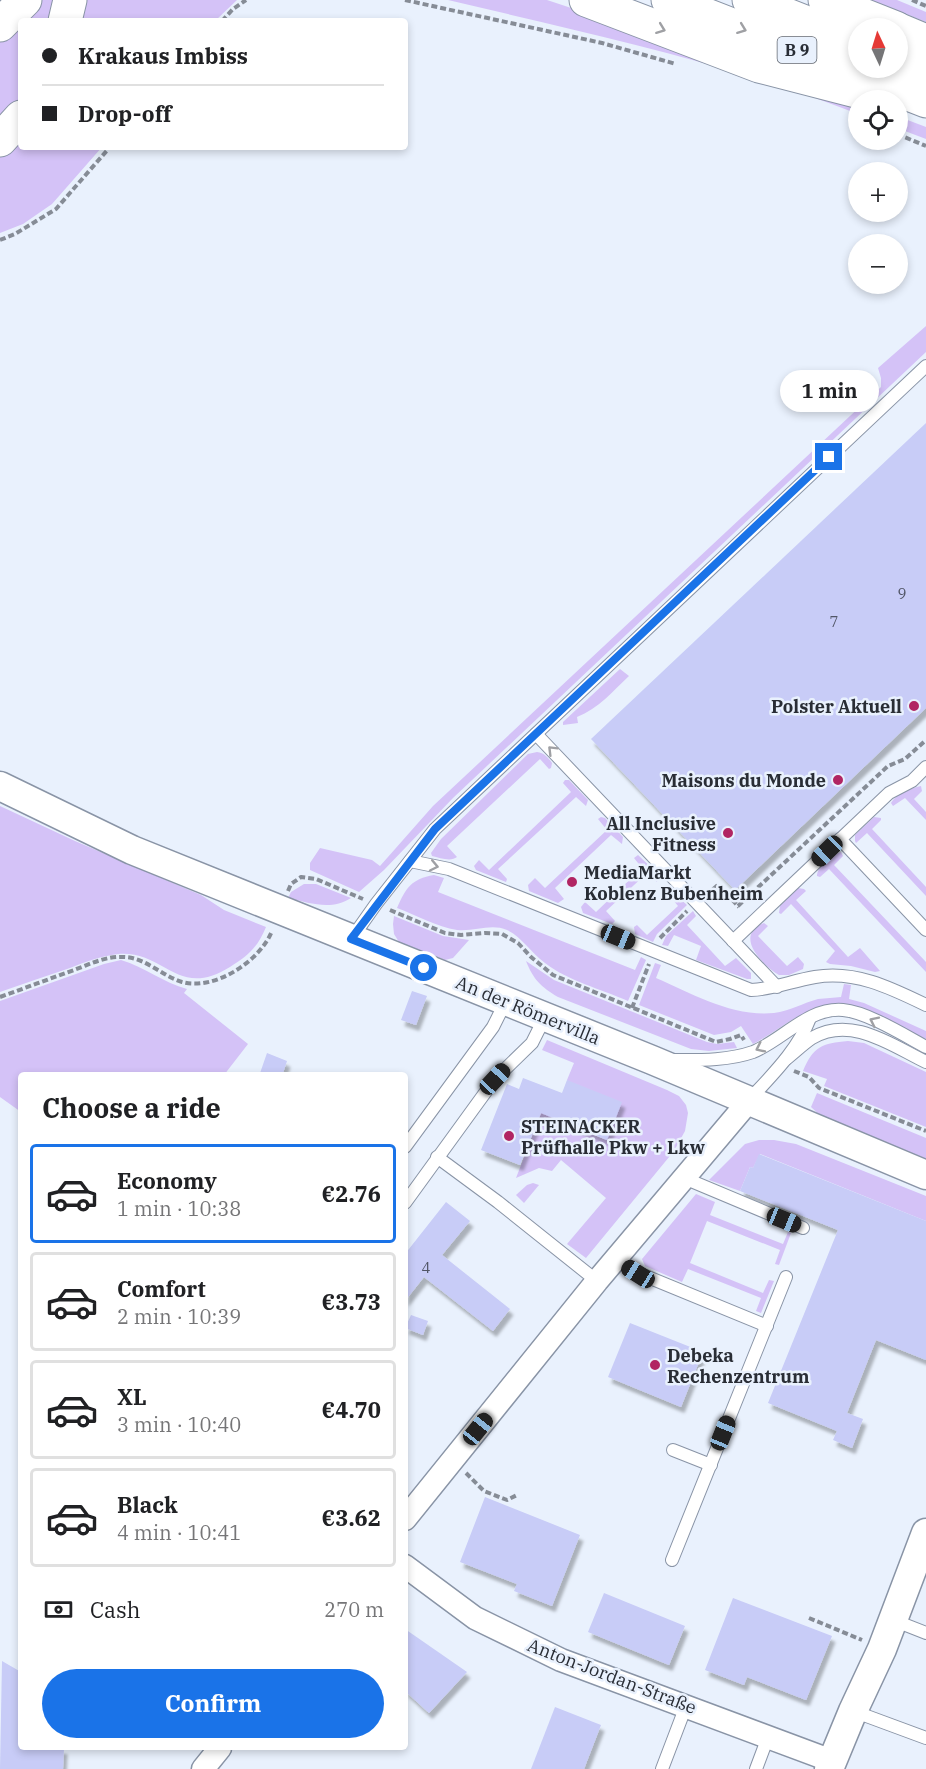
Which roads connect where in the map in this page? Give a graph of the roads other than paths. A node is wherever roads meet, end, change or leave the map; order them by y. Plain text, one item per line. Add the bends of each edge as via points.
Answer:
1 (25, 0) edge
2 (69, 0) edge
3 (586, 0) edge
4 (668, 0) edge
5 (749, 0) edge
6 (825, 0) edge
7 (66, 18) edge
8 (870, 18) edge
9 (0, 25) edge
10 (908, 34) edge
11 (848, 39) edge
12 (926, 41) edge
13 (908, 62) edge
14 (926, 69) edge
15 (852, 90) edge
16 (926, 101) edge
17 (908, 105) edge
18 (926, 110) edge
19 (18, 120) edge
20 (0, 140) edge
21 (926, 366) edge
22 (536, 734) junction
23 (926, 767) edge
24 (0, 786) edge
25 (840, 839) junction
26 (410, 861) junction
27 (926, 930) edge
28 (351, 939) junction
29 (733, 940) junction
30 (777, 987) junction
31 (506, 1001) junction
32 (926, 1005) edge
33 (544, 1017) junction
34 (810, 1017) junction
35 (926, 1047) edge
36 (652, 1060) junction
37 (926, 1062) edge
38 (783, 1063) junction
39 (749, 1101) junction
40 (408, 1143) edge
41 (437, 1157) junction
42 (926, 1175) edge
43 (684, 1178) junction
44 (408, 1199) edge
45 (803, 1228) dead end
46 (616, 1259) junction
47 (786, 1277) dead end
48 (597, 1281) junction
49 (767, 1326) junction
50 (673, 1450) dead end
51 (711, 1466) junction
52 (408, 1515) edge
53 (926, 1533) edge
54 (672, 1560) dead end
55 (408, 1568) edge
56 (893, 1620) junction
57 (926, 1633) edge
58 (686, 1706) junction
59 (853, 1711) junction
60 (768, 1737) junction
61 (926, 1738) edge
62 (218, 1750) edge
63 (830, 1765) edge
64 (202, 1769) edge
65 (662, 1769) edge
66 (756, 1769) edge

1 - 9 highway
2 - 7 highway
3 -> 15 highway via 759,66
4 -> 16 highway, B 9
5 - 11 highway, B 9
6 - 8 highway
10 - 12 highway
13 - 14 highway
17 - 18 highway
19 - 20 highway
21 - 22 lane
22 - 26 lane via 435,829
29 -> 22 lane
23 - 25 lane via 912,781 889,793
24 - 28 street, An der Römervilla via 132,850
25 - 27 lane
25 - 29 lane
26 - 28 lane
26 -> 30 lane via 458,873 751,990
28 - 31 street, An der Römervilla
29 - 30 lane
30 - 32 lane via 835,974 861,977
31 - 33 street, An der Römervilla
31 - 40 lane via 493,1027
33 - 36 street, An der Römervilla
33 - 41 lane via 532,1043 495,1079
35 -> 34 lane via 848,1011 824,1011
34 -> 36 lane via 753,1052 720,1059
34 - 38 lane
36 - 39 street, An der Römervilla
37 - 38 lane via 855,1030 822,1034
38 - 39 lane
39 - 42 street, An der Römervilla
39 - 43 street
41 - 44 lane
41 - 48 lane
43 - 45 lane
43 - 46 street
46 - 48 street
46 - 49 lane via 638,1274
47 - 49 lane
48 - 52 street
49 - 51 lane
50 - 51 lane
51 - 54 lane
53 - 56 street
55 - 58 street, Anton-Jordan-Straße via 476,1618 561,1660
56 - 57 lane
56 - 59 street
58 - 60 street, Anton-Jordan-Straße
58 - 65 lane
59 - 61 lane
59 - 63 street
60 - 63 street, Anton-Jordan-Straße
60 - 66 lane
62 - 64 street

